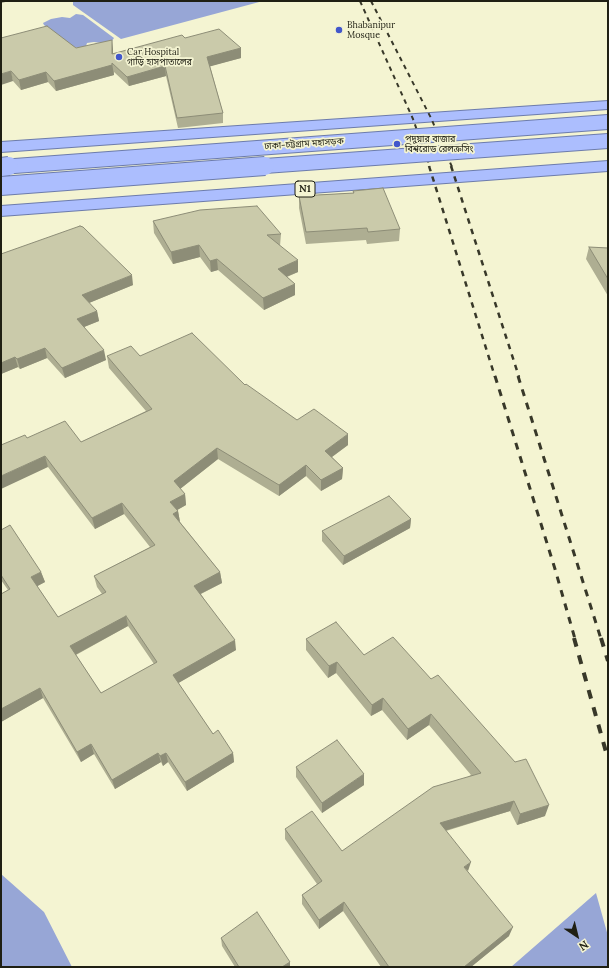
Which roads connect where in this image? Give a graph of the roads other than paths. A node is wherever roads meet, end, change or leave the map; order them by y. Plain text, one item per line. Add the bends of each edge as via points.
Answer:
1 (608, 105) edge
2 (608, 122) edge
3 (608, 141) edge
4 (1, 147) edge
5 (608, 166) edge
6 (1, 167) edge
7 (1, 186) edge
8 (1, 211) edge

1 - 4 highway
2 - 6 highway, ঢাকা-চট্টগ্রাম মহাসড়ক, bridge
3 - 7 highway, ঢাকা-চট্টগ্রাম মহাসড়ক, bridge
5 - 8 highway, N1

